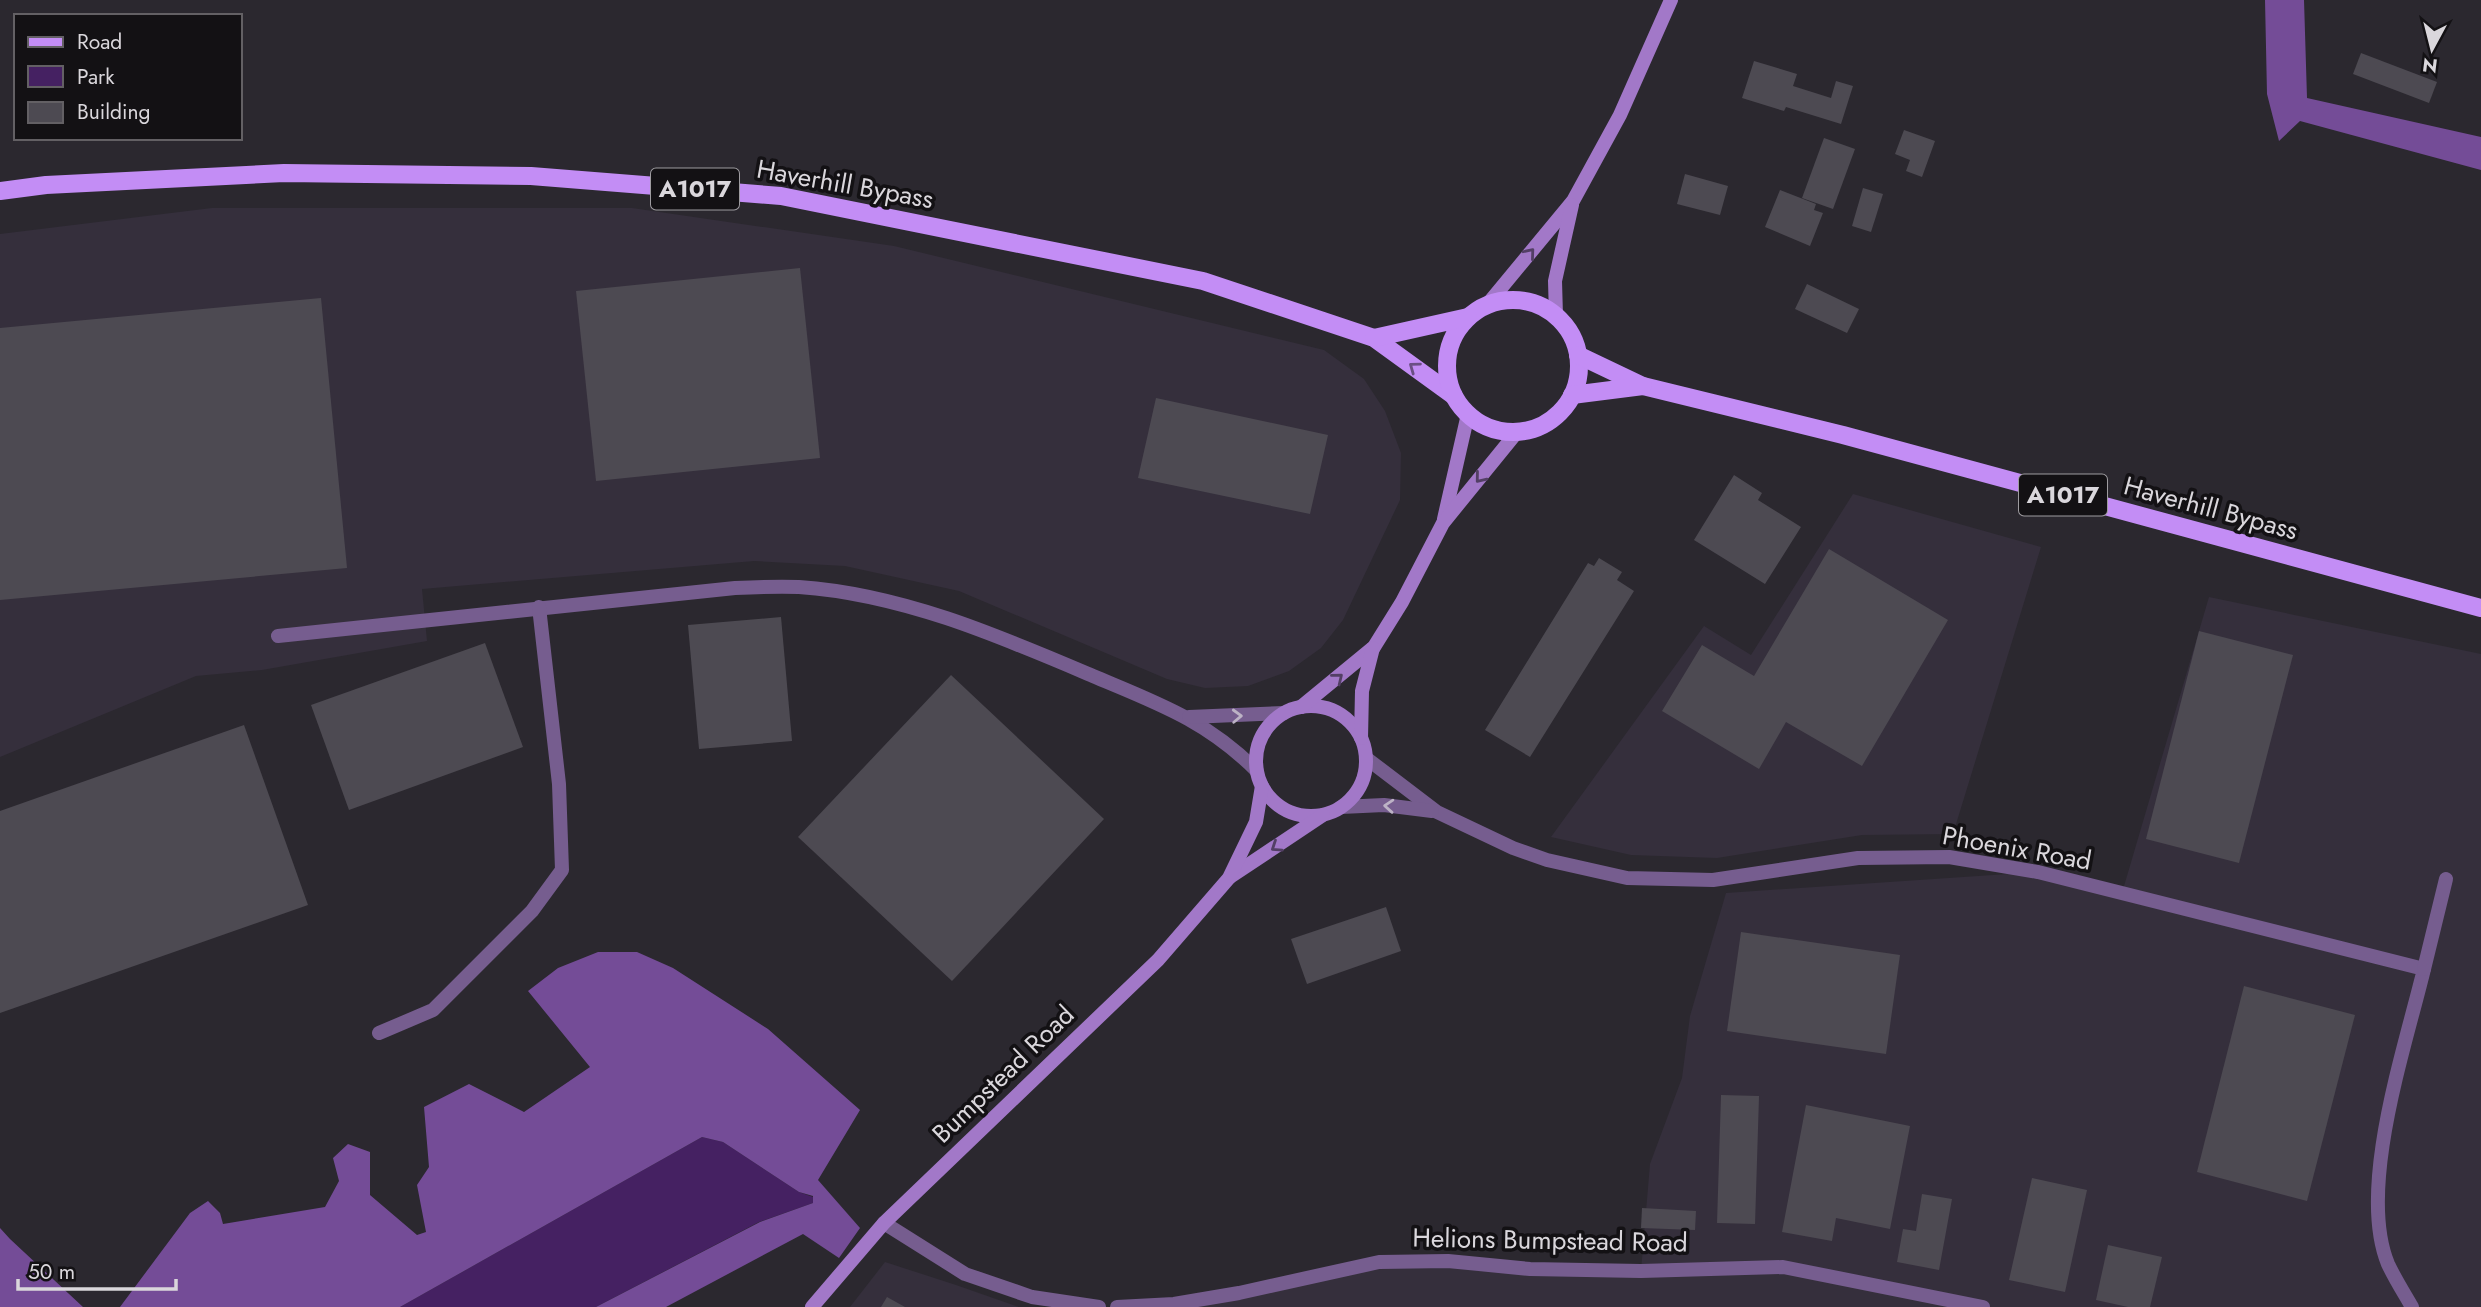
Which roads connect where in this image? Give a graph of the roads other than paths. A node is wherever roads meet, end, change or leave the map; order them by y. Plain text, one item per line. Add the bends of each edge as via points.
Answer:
1 (1671, 0) edge
2 (0, 191) edge
3 (1573, 201) junction
4 (1487, 305) junction
5 (1556, 316) junction
6 (1468, 317) junction
7 (1374, 338) junction
8 (1578, 355) junction
9 (1643, 386) junction
10 (1572, 395) junction
11 (1454, 396) junction
12 (1468, 415) junction
13 (1517, 432) junction
14 (1443, 523) junction
15 (539, 607) junction
16 (2481, 608) edge
17 (278, 636) dead end
18 (1374, 646) junction
19 (1301, 707) junction
20 (1284, 713) junction
21 (1189, 717) junction
22 (1361, 739) junction
23 (1366, 758) junction
24 (1256, 771) junction
25 (1262, 786) junction
26 (1341, 807) junction
27 (1437, 812) junction
28 (1323, 815) junction
29 (1229, 878) junction
30 (2446, 878) dead end
31 (2424, 969) junction
32 (379, 1033) dead end
33 (884, 1223) junction
34 (812, 1307) edge
35 (1099, 1307) edge
36 (1116, 1307) edge
37 (1983, 1307) edge
38 (2412, 1307) edge

1 - 3 main road via 1620,115
2 - 7 main road, Haverhill Bypass / A1017 via 284,173 531,176 781,196 1203,281
4 -> 3 main road
3 - 5 main road via 1555,281
4 - 5 main road via 1514,299 1537,304
4 - 6 main road
5 - 8 main road via 1571,333
6 - 7 main road
6 - 11 main road via 1454,336 1447,358
11 -> 7 main road, Haverhill Bypass / A1017
8 - 9 main road, Haverhill Bypass / A1017
8 - 10 main road via 1579,373
9 - 10 main road, Haverhill Bypass / A1017
9 - 16 main road, Haverhill Bypass / A1017 via 1843,435
10 - 13 main road via 1559,414
11 - 12 main road
12 - 13 main road via 1488,427
12 - 14 main road
13 -> 14 main road
14 - 18 main road
15 - 17 street
15 - 21 street via 735,587 799,587 866,598 936,613 1005,638
15 - 32 street via 559,785 562,870 532,911 433,1010
19 -> 18 main road
18 - 22 main road via 1362,691
19 - 20 main road
19 - 22 main road via 1336,712 1351,723
21 -> 20 street
20 - 24 main road via 1261,739
21 - 24 street via 1233,747
22 - 23 main road
23 - 26 main road via 1359,786
23 - 27 street, Phoenix Road
24 - 25 main road
25 - 28 main road via 1285,810 1303,816
25 - 29 main road, Bumpstead Road via 1256,822
27 -> 26 street, Phoenix Road via 1384,805
26 - 28 main road
27 - 31 street, Phoenix Road via 1547,860 1627,878 1713,880 1858,858 1949,857 2038,872
28 -> 29 main road, Bumpstead Road
29 - 33 main road, Bumpstead Road via 1158,960
30 - 31 street
31 - 38 street via 2379,1160 2377,1212 2388,1263
33 - 34 main road, Bumpstead Road
33 - 35 street via 965,1274 1032,1297
36 - 37 street, Helions Bumpstead Road via 1174,1304 1239,1293 1379,1262 1448,1261 1530,1269 1641,1271 1783,1267

